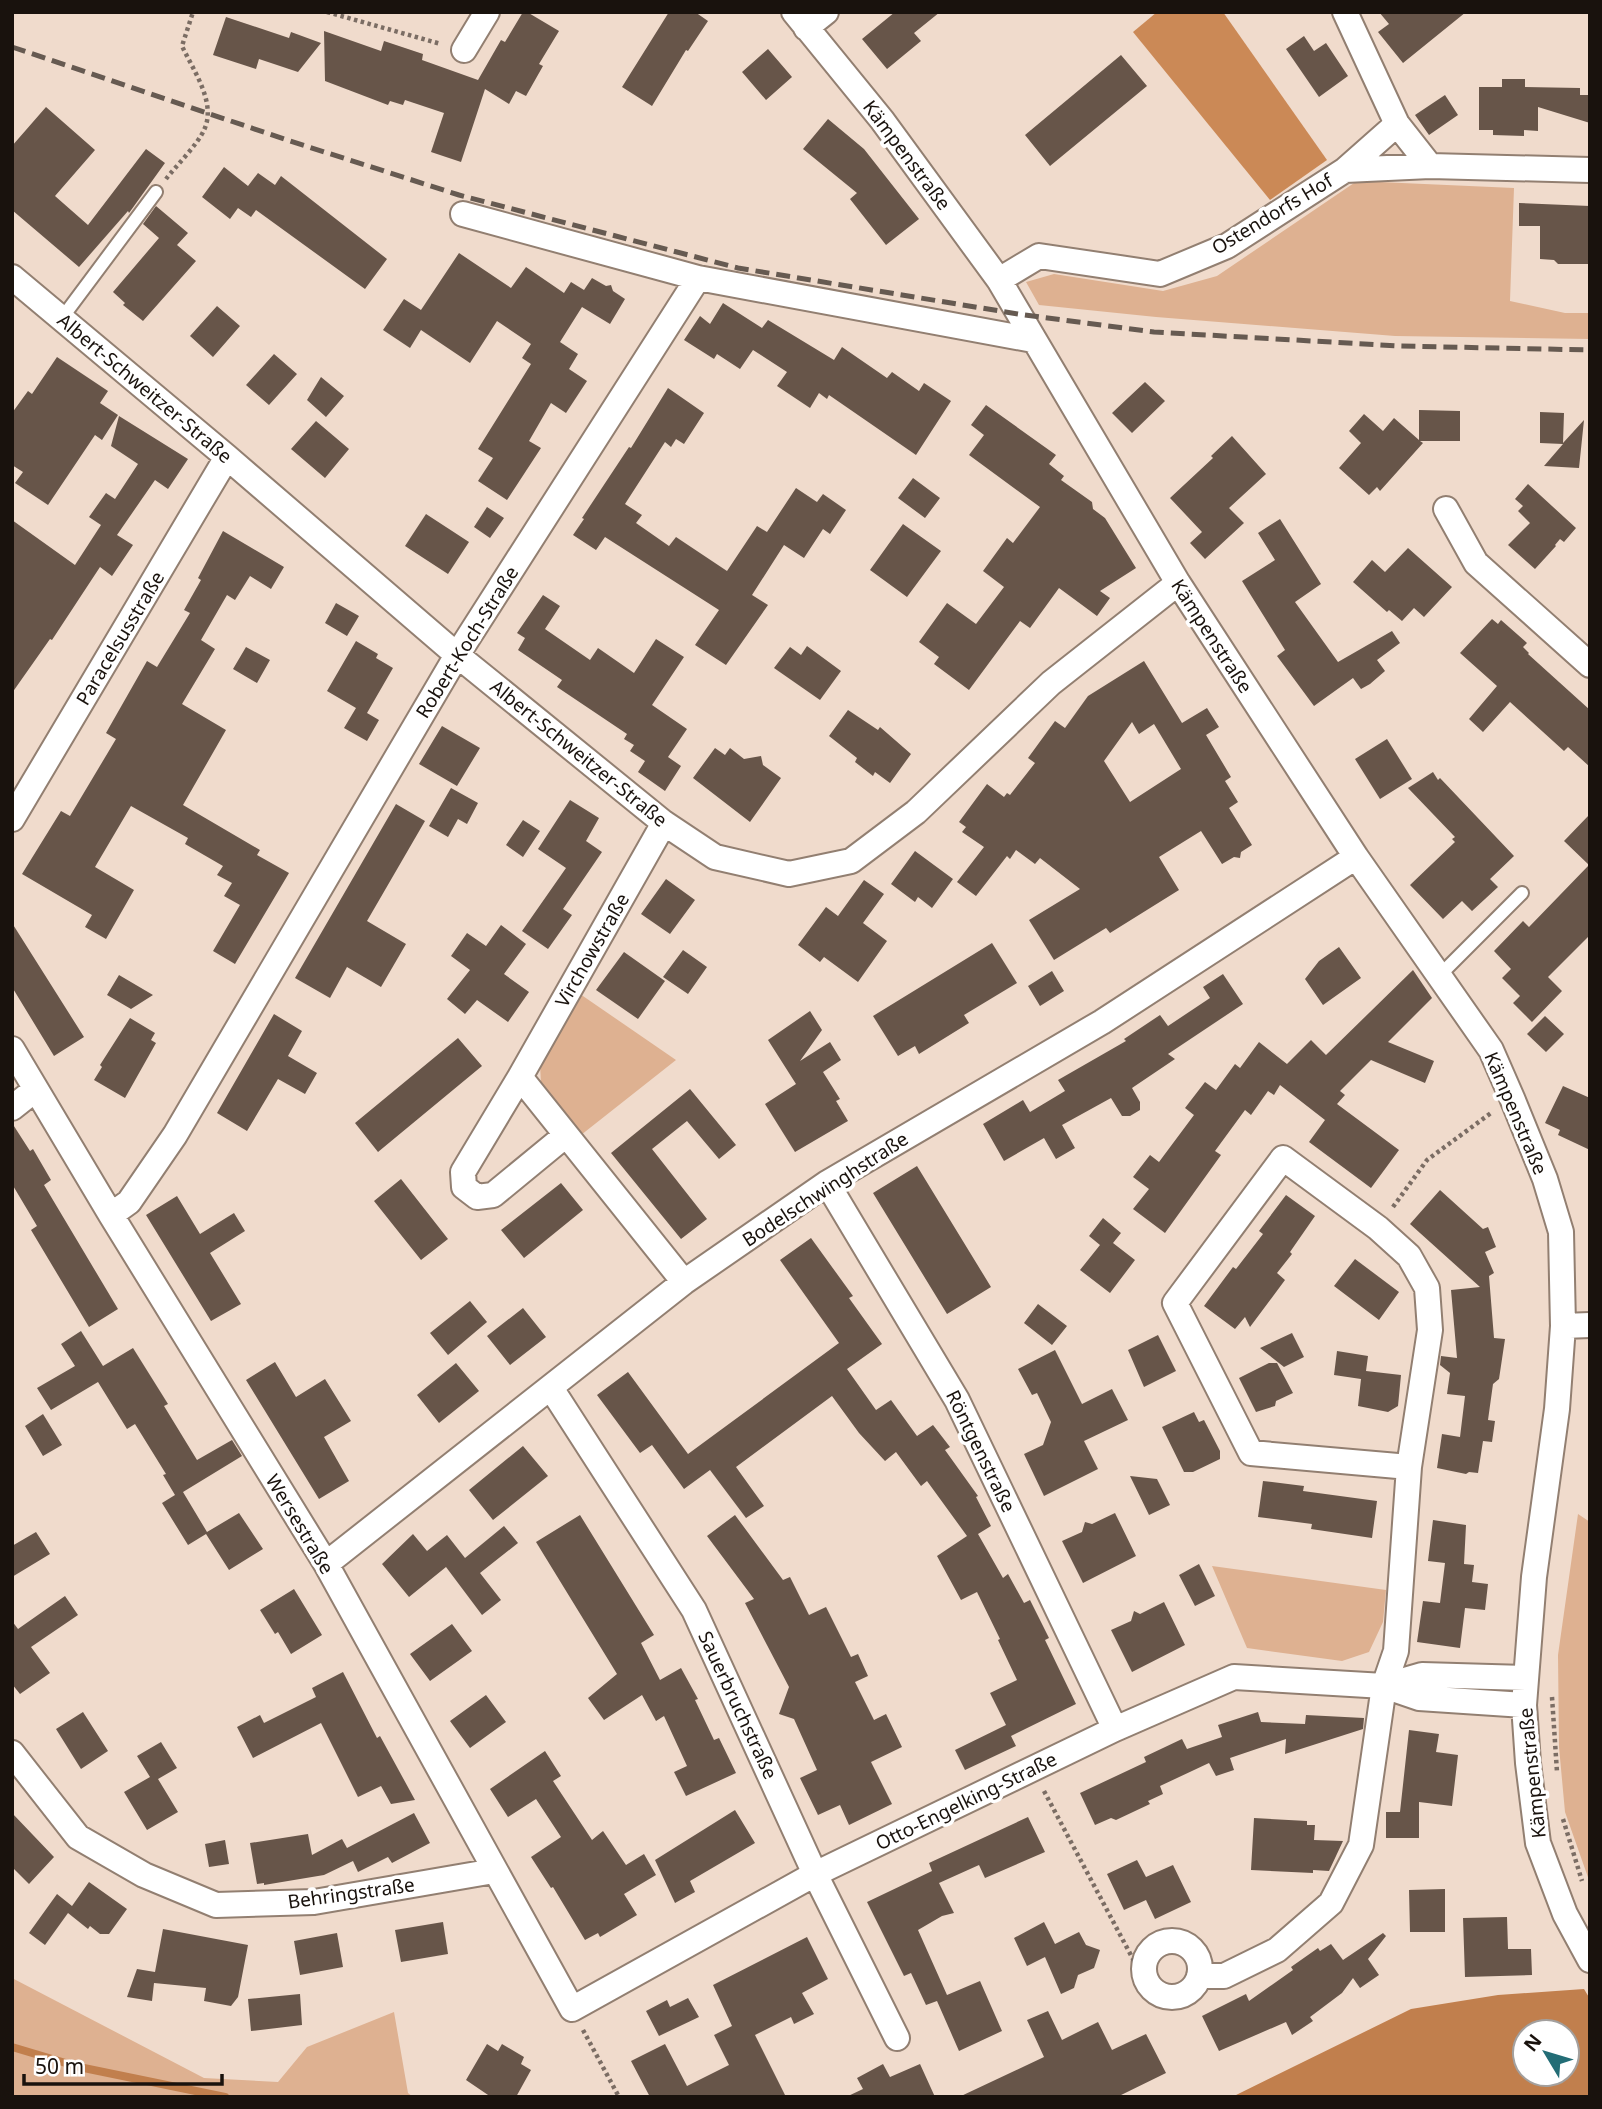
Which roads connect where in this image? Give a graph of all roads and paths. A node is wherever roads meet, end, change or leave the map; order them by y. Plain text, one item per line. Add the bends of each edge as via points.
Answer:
1 (194, 12) edge
2 (327, 12) edge
3 (487, 12) edge
4 (826, 12) edge
5 (1345, 12) edge
6 (800, 20) edge
7 (464, 50) joint
8 (1397, 124) junction
9 (1430, 166) junction
10 (1345, 170) junction
11 (1590, 170) edge
12 (156, 192) joint
13 (463, 214) dead end
14 (12, 277) edge
15 (698, 278) junction
16 (999, 280) junction
17 (62, 318) junction
18 (1033, 340) junction
19 (228, 457) junction
20 (1446, 509) dead end
21 (1178, 583) junction
22 (457, 655) junction
23 (1590, 665) edge
24 (12, 819) edge
25 (664, 823) junction
26 (1356, 857) junction
27 (1522, 893) dead end
28 (1439, 976) junction
29 (12, 1049) edge
30 (520, 1077) junction
31 (36, 1089) junction
32 (1512, 1098) junction
33 (12, 1108) edge
34 (566, 1135) junction
35 (827, 1183) junction
36 (111, 1215) junction
37 (1378, 1228) junction
38 (684, 1282) junction
39 (1590, 1325) edge
40 (1563, 1326) junction
41 (551, 1388) junction
42 (1409, 1467) junction
43 (326, 1564) junction
44 (1526, 1678) junction
45 (1384, 1686) junction
46 (1552, 1687) dead end
47 (1524, 1704) junction
48 (1115, 1728) junction
49 (12, 1753) edge
50 (1031, 1768) junction
51 (1558, 1782) dead end
52 (1559, 1809) dead end
53 (494, 1871) junction
54 (816, 1874) junction
55 (1586, 1893) dead end
56 (1590, 1960) edge
57 (1144, 1963) junction
58 (1199, 1976) junction
59 (572, 2009) junction
60 (897, 2038) dead end
61 (619, 2097) edge

1 - 12 path via 181,46 206,98 208,114 204,131
2 - 7 path
3 - 7 street
4 - 6 street
5 - 8 street
6 - 16 street, Kämpenstraße via 882,120
8 - 9 street
8 - 10 street, Ostendorfs Hof
9 - 10 street, Ostendorfs Hof
9 - 11 street, Ostendorfs Hof
10 - 16 street, Ostendorfs Hof via 1227,246 1160,274 1039,256
12 - 17 lane
13 - 15 street
14 - 17 street, Albert-Schweitzer-Straße
15 - 18 street
15 - 22 street, Robert-Koch-Straße
16 - 18 street, Kämpenstraße
17 - 19 street, Albert-Schweitzer-Straße
18 - 21 street, Kämpenstraße
19 - 22 street, Albert-Schweitzer-Straße
19 - 24 street, Paracelsusstraße
20 - 23 street via 1476,563
21 - 25 street, Albert-Schweitzer-Straße via 1051,683 916,813 852,861 789,874 715,857
21 - 26 street, Kämpenstraße
22 - 25 street, Albert-Schweitzer-Straße
22 - 36 street, Robert-Koch-Straße via 175,1135 129,1202
25 - 30 street, Virchowstraße
26 - 28 street, Kämpenstraße
26 - 35 street, Bodelschwinghstraße via 1102,1022
27 - 28 lane
28 - 32 street, Kämpenstraße via 1491,1050
29 - 31 street, Wersestraße
30 - 34 street
30 - 34 street, Virchowstraße via 463,1172 464,1187 477,1197 493,1195
31 - 33 street
31 - 36 street, Wersestraße
32 - 37 path via 1427,1160
32 - 40 street, Kämpenstraße via 1545,1178 1561,1232
34 - 38 street
35 - 38 street, Bodelschwinghstraße
35 - 48 street, Röntgenstraße via 957,1399
36 - 43 street, Wersestraße
37 - 42 street via 1409,1256 1427,1288 1430,1330
37 - 42 street via 1283,1158 1175,1303 1251,1453
38 - 41 street, Bodelschwinghstraße
39 - 40 street
40 - 44 street, Kämpenstraße
41 - 43 street, Bodelschwinghstraße
41 - 54 street, Sauerbruchstraße via 694,1610
42 - 45 street via 1396,1651
43 - 53 street, Wersestraße
44 - 45 street, Otto-Engelking-Straße via 1422,1675
44 - 47 street, Kämpenstraße
45 - 47 street, Otto-Engelking-Straße via 1419,1698
45 - 48 street, Otto-Engelking-Straße via 1234,1677
45 - 58 street via 1361,1845 1331,1903 1277,1950 1224,1976
46 - 51 path
47 - 56 street, Kämpenstraße via 1538,1843 1565,1914
48 - 50 street, Otto-Engelking-Straße
49 - 53 street, Behringstraße via 78,1837 144,1875 216,1905 314,1902
50 - 54 street, Otto-Engelking-Straße
50 - 57 path via 1135,1961
52 - 55 path
53 - 59 street, Wersestraße
54 - 59 street, Otto-Engelking-Straße
54 - 60 street, Sauerbruchstraße
57 - 58 street via 1146,1982 1170,1998 1189,1992
57 - 58 street via 1155,1946 1174,1941 1191,1948 1200,1966
59 - 61 path

